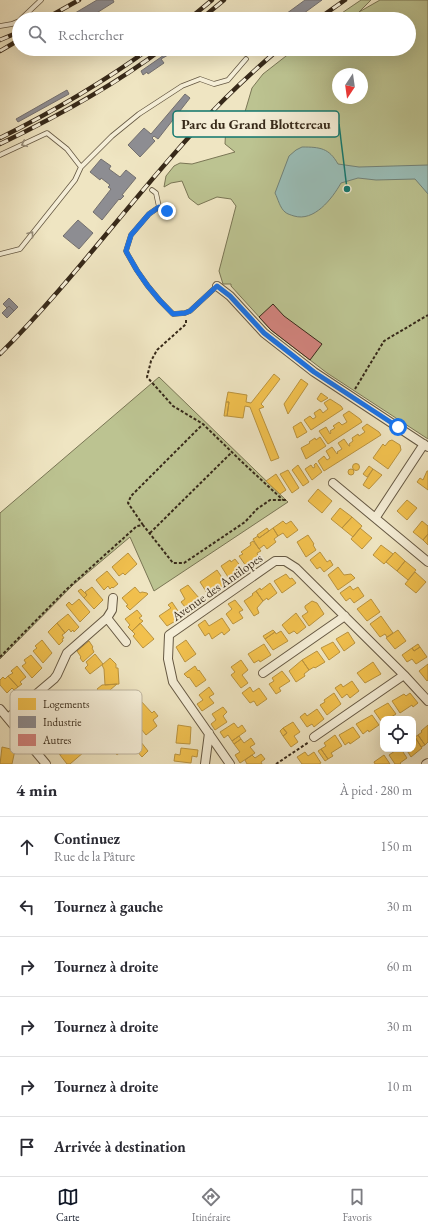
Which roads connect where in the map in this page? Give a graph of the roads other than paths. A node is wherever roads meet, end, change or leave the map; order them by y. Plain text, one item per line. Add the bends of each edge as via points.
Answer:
1 (41, 0) edge
2 (28, 12) edge
3 (12, 24) edge
4 (0, 26) edge
5 (246, 59) dead end
6 (0, 155) edge
7 (82, 167) junction
8 (152, 190) dead end
9 (159, 207) junction
10 (167, 211) dead end
11 (0, 254) edge
12 (217, 286) joint
13 (426, 446) edge
14 (333, 483) dead end
15 (376, 518) junction
16 (428, 562) edge
17 (113, 598) dead end
18 (345, 616) junction
19 (107, 618) junction
20 (126, 642) dead end
21 (263, 673) dead end
22 (404, 675) junction
23 (37, 690) edge
24 (428, 701) edge
25 (3, 715) edge
26 (10, 723) edge
27 (209, 734) junction
28 (314, 737) road end
29 (37, 754) edge
30 (46, 764) edge
31 (205, 764) edge
32 (230, 764) edge

1 - 2 lane
3 - 4 lane
5 - 7 lane via 228,80 214,84 200,80 182,86 139,114 112,136
7 -> 6 lane via 67,149 47,133
11 -> 7 lane via 20,248 75,180
8 - 9 lane via 156,192
9 - 10 lane
9 - 12 lane via 149,214 131,235 126,251 136,271 158,300 173,314 190,311
12 - 13 street via 230,296 264,333 314,372
13 - 15 street
14 - 15 street
15 - 16 street
17 - 19 street via 112,610
18 - 21 street
18 - 22 street, Avenue des Antilopes
18 - 27 street, Avenue des Antilopes via 286,560 275,561 169,635 168,659 174,682
19 - 20 street
19 - 23 street via 67,653 57,675
22 - 24 street, Avenue des Antilopes
22 - 28 street
25 - 26 street
27 - 31 street
27 - 32 street, Avenue des Antilopes
29 - 30 street

